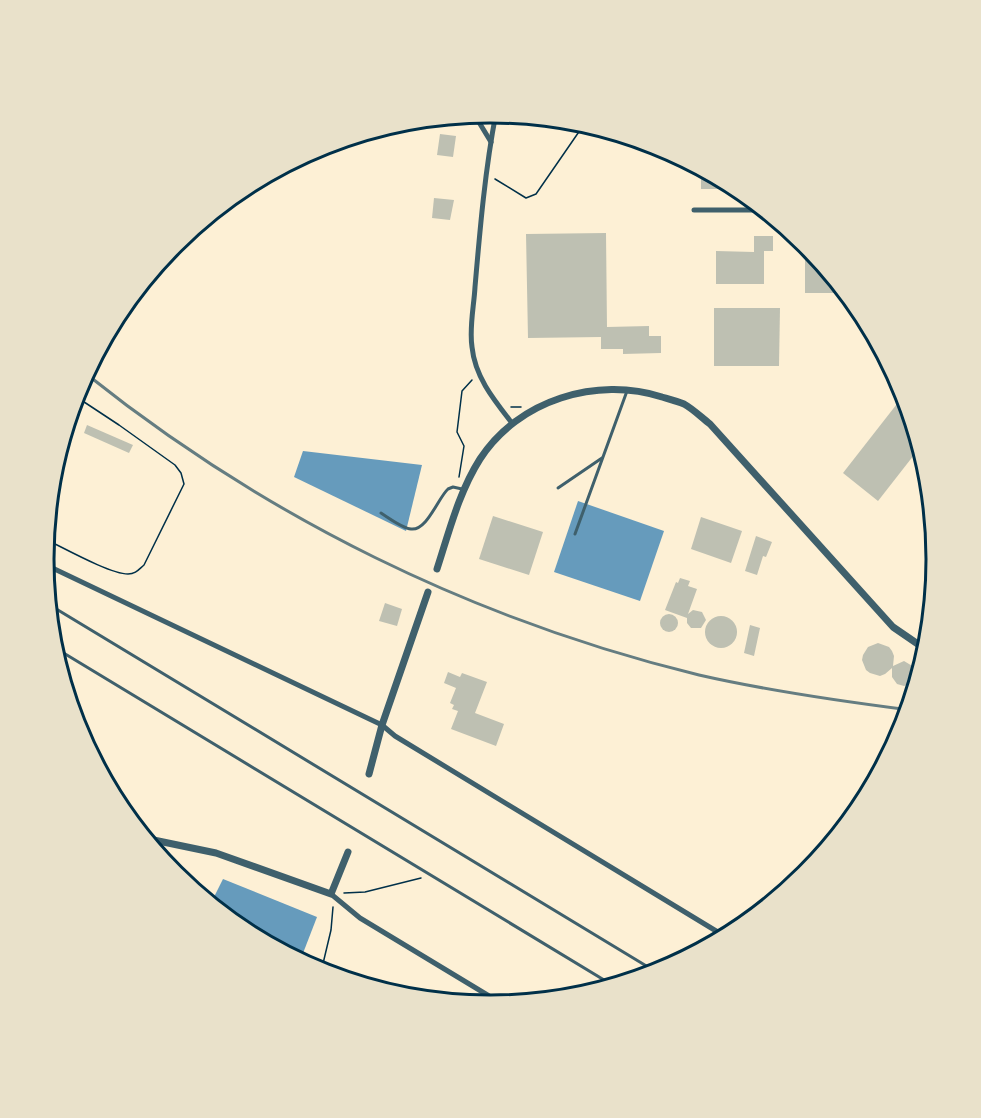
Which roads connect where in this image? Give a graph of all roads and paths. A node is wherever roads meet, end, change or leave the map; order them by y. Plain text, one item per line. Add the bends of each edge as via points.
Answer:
1 (479, 123) edge
2 (494, 123) edge
3 (579, 132) edge
4 (491, 142) junction
5 (487, 174) junction
6 (694, 210) dead end
7 (752, 210) edge
8 (478, 373) junction
9 (628, 389) junction
10 (83, 402) edge
11 (510, 407) dead end
12 (523, 407) dead end
13 (513, 423) junction
14 (604, 457) junction
15 (461, 489) junction
16 (558, 489) dead end
17 (381, 513) dead end
18 (575, 534) dead end
19 (55, 543) edge
20 (54, 569) edge
21 (437, 569) dead end
22 (428, 592) dead end
23 (57, 610) edge
24 (919, 645) edge
25 (64, 654) edge
26 (382, 725) junction
27 (369, 774) dead end
28 (157, 841) edge
29 (348, 852) dead end
30 (431, 876) junction
31 (332, 894) junction
32 (717, 932) edge
33 (323, 962) edge
34 (647, 966) edge
35 (605, 980) edge
36 (489, 996) edge

1 - 4 street
2 - 4 street
3 - 5 path via 536,194 526,198
4 - 5 street
5 - 8 street via 471,346
6 - 7 street
8 - 13 street via 491,397
8 - 15 path via 462,391 457,432 464,446
9 - 13 street via 567,395
9 - 14 lane
9 - 24 street via 684,405 710,424 892,627
10 - 19 path via 175,465 184,484 144,564 135,573 104,566
11 - 12 path
13 - 15 street via 492,442
14 - 16 lane
14 - 18 lane
15 - 17 lane via 448,489 418,528 410,529
15 - 21 street
20 - 26 street
22 - 26 street
23 - 34 lane
25 - 30 lane
26 - 27 street
26 - 32 street
28 - 31 street via 216,853
29 - 31 street
30 - 31 path via 365,892
30 - 35 lane
31 - 33 path via 334,914
31 - 36 street via 360,918

